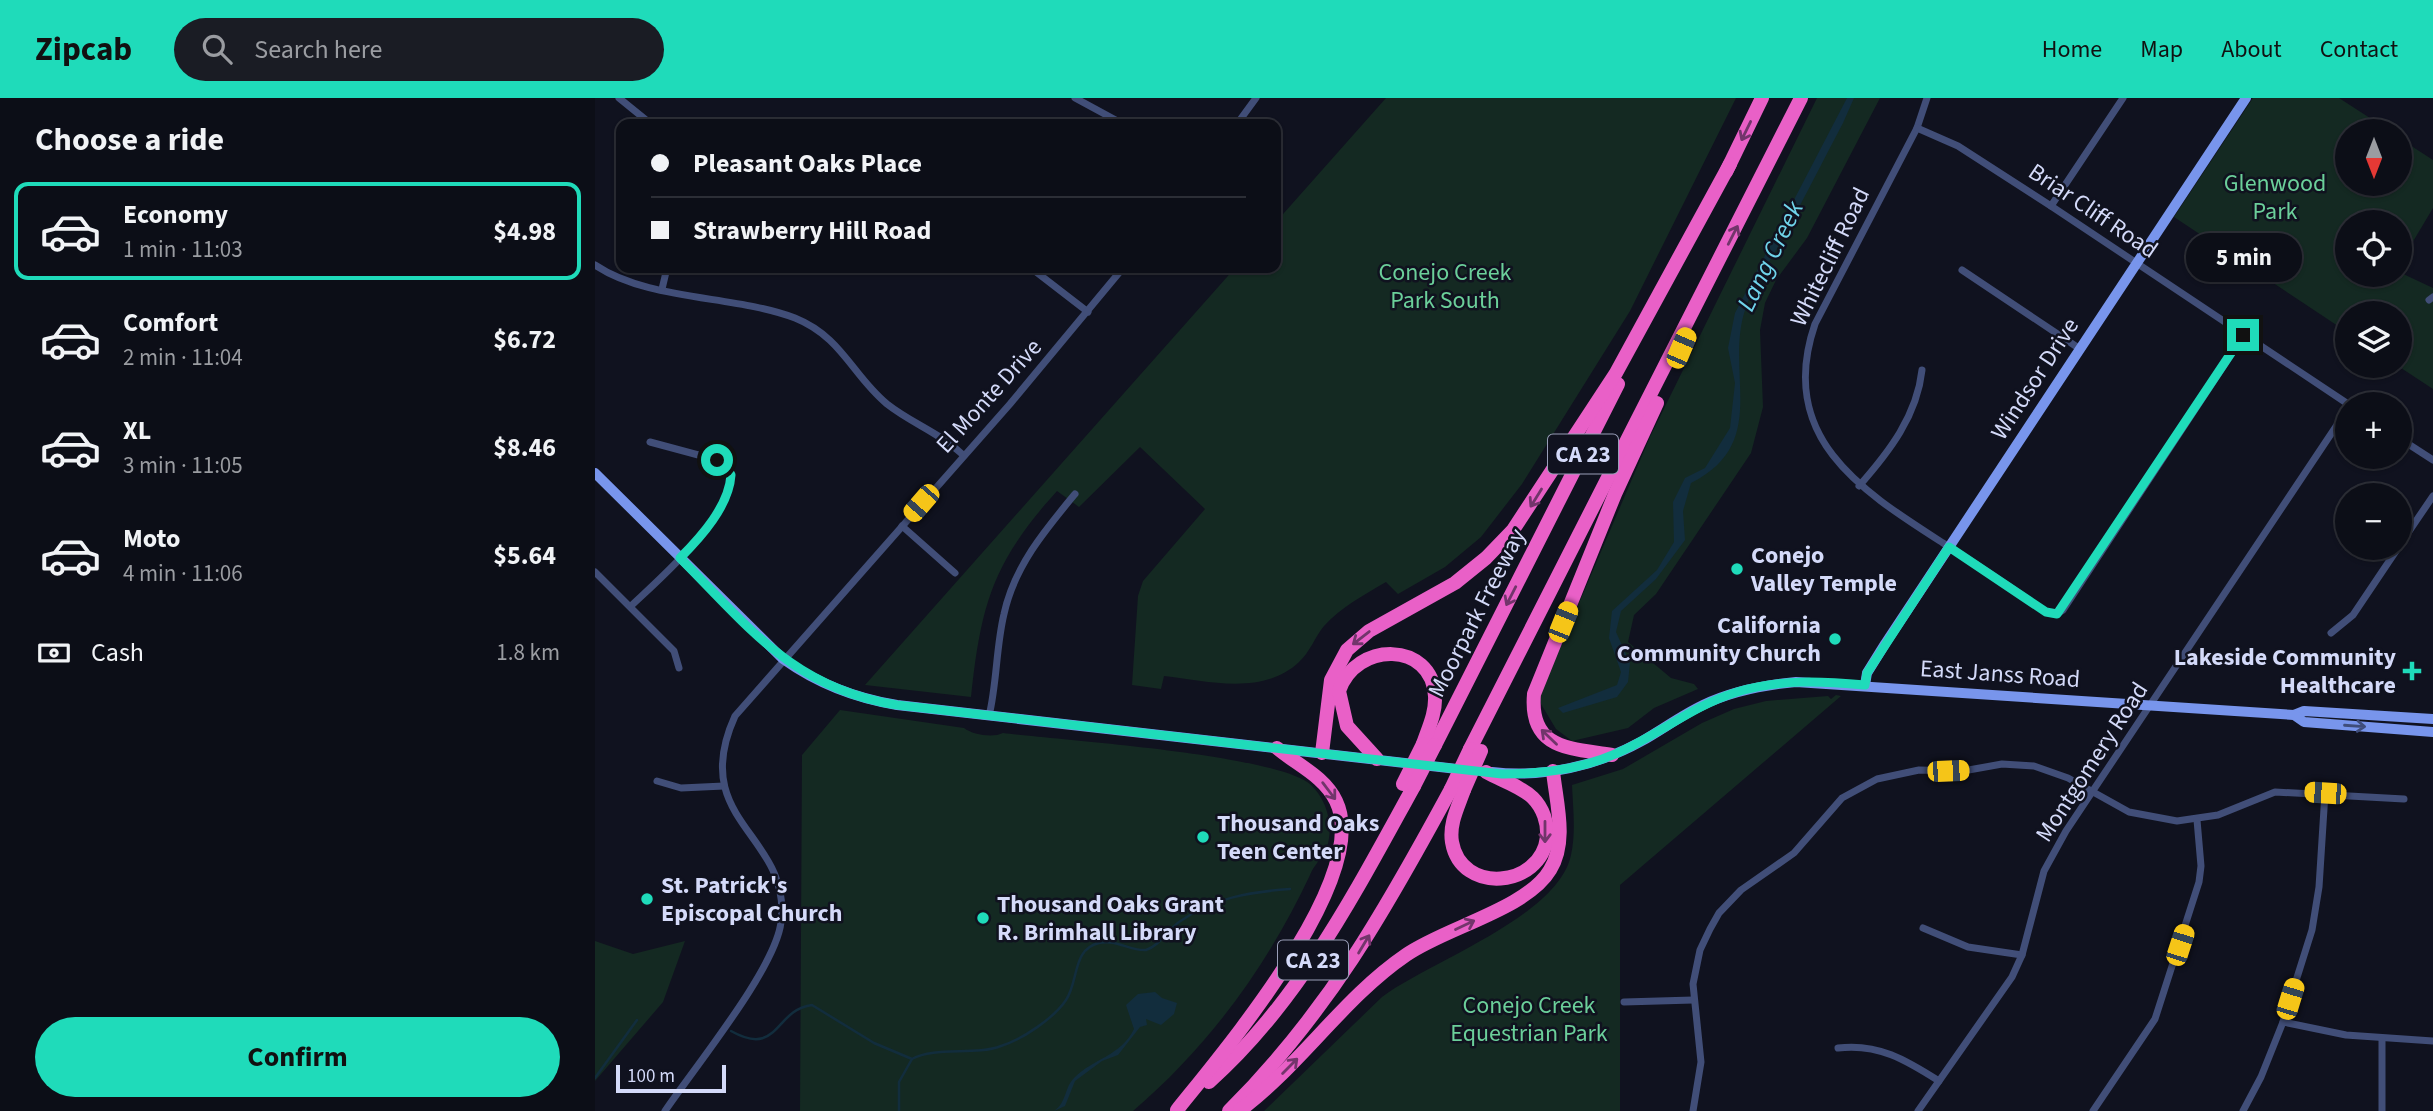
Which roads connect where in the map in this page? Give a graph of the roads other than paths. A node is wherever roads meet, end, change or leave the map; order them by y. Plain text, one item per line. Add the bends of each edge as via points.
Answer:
1 (619, 98) edge
2 (1075, 98) edge
3 (1257, 98) edge
4 (1762, 98) edge
5 (1801, 98) edge
6 (1927, 98) edge
7 (2123, 98) edge
8 (2246, 98) edge
9 (645, 119) edge
10 (1114, 119) edge
11 (1241, 119) edge
12 (1917, 128) junction
13 (1730, 164) junction
14 (2051, 205) junction
15 (2137, 263) junction
16 (595, 265) edge
17 (1962, 270) dead end
18 (666, 273) edge
19 (1038, 273) edge
20 (1119, 273) edge
21 (662, 289) junction
22 (1702, 296) junction
23 (1089, 312) junction
24 (2243, 335) junction
25 (2080, 349) junction
26 (1922, 370) dead end
27 (2335, 395) edge
28 (2335, 428) edge
29 (650, 442) dead end
30 (2412, 446) edge
31 (963, 454) junction
32 (2433, 460) edge
33 (595, 473) edge
34 (1859, 486) junction
35 (1075, 495) dead end
36 (2433, 496) edge
37 (902, 526) junction
38 (2412, 528) edge
39 (1949, 547) junction
40 (680, 558) junction
41 (2390, 560) edge
42 (595, 572) edge
43 (955, 573) dead end
44 (631, 606) junction
45 (2332, 633) dead end
46 (783, 659) junction
47 (679, 668) dead end
48 (1865, 685) junction
49 (2150, 705) junction
50 (2294, 715) junction
51 (989, 716) junction
52 (2433, 719) edge
53 (2433, 732) edge
54 (1429, 744) junction
55 (1277, 748) junction
56 (1322, 753) junction
57 (1612, 755) junction
58 (1377, 759) junction
59 (1553, 771) junction
60 (1486, 772) junction
61 (657, 781) dead end
62 (724, 786) junction
63 (1457, 790) junction
64 (2093, 793) junction
65 (2325, 793) junction
66 (2405, 799) dead end
67 (2197, 820) junction
68 (1923, 928) dead end
69 (2022, 956) junction
70 (1693, 1000) junction
71 (1625, 1002) dead end
72 (2283, 1021) junction
73 (2382, 1039) junction
74 (2433, 1041) edge
75 (1838, 1048) dead end
76 (1939, 1081) junction
77 (1177, 1110) edge
78 (665, 1111) edge
79 (1229, 1111) edge
80 (1239, 1111) edge
81 (1693, 1111) edge
82 (1918, 1111) edge
83 (2093, 1111) edge
84 (2243, 1111) edge
85 (2382, 1111) edge

1 - 9 street
2 - 10 street
3 - 11 street
4 -> 13 highway, Moorpark Freeway / CA 23
22 -> 5 highway, CA 23
6 - 12 street, Whitecliff Road
7 - 14 street
8 - 15 main road, Windsor Drive
12 - 14 street, Briar Cliff Road via 1958,146
12 - 34 street, Whitecliff Road via 1815,324 1809,344 1808,390 1817,427 1830,454
13 -> 54 highway, Moorpark Freeway / CA 23
13 -> 56 highway via 1622,362 1513,530 1455,583 1369,631 1347,650 1329,687
14 - 15 street, Briar Cliff Road
15 - 24 street, Briar Cliff Road
15 - 25 main road, Windsor Drive
16 - 21 street via 618,278
17 - 25 street
18 - 21 street
19 - 23 street
20 - 23 street, El Monte Drive
21 - 31 street via 778,313 811,326 841,349 887,404
57 -> 22 highway via 1555,744 1538,724 1534,694
22 - 63 highway, CA 23, bridge via 1579,536
23 - 31 street, El Monte Drive
24 - 27 street, Briar Cliff Road
24 - 39 street, Whitecliff Road via 2057,614 2046,612
25 - 39 main road, Windsor Drive
26 - 34 street via 1911,414
28 - 49 street, Montgomery Road
29 - 40 street via 717,460 731,475 713,519
30 - 32 street
31 - 37 street, El Monte Drive
33 - 40 main road, East Janss Road
34 - 39 street, Whitecliff Road
35 - 51 street via 1030,552 1013,587 1004,614
36 - 38 street
37 - 43 street
37 - 46 street, El Monte Drive
39 - 48 main road, Windsor Drive via 1867,673
40 - 44 street
40 - 46 main road, East Janss Road
41 - 45 street via 2353,615
42 - 44 street
44 - 47 street via 674,651
46 - 51 main road, East Janss Road via 815,680 860,698
46 - 62 street, El Monte Drive via 735,716 723,748
48 - 49 main road, East Janss Road
48 - 57 main road, East Janss Road via 1796,682 1736,692
49 - 50 main road, East Janss Road
49 - 64 street, Montgomery Road
50 - 52 main road, East Janss Road via 2304,710
50 -> 53 main road, East Janss Road via 2304,722
51 - 55 main road, East Janss Road
54 - 58 highway via 1435,696 1430,679 1411,660 1393,653 1374,655 1354,665 1339,691 1347,726
54 - 77 highway, Moorpark Freeway / CA 23, bridge via 1323,945 1221,1072
55 - 56 main road, East Janss Road
55 -> 77 highway via 1317,776 1336,801 1343,831 1341,854 1317,911 1282,970
56 - 58 main road, East Janss Road
57 - 59 main road, East Janss Road
58 - 60 main road, East Janss Road
59 - 60 main road, East Janss Road
80 -> 59 highway via 1405,956 1525,895 1543,880 1559,846
60 -> 63 highway via 1524,790 1544,814 1545,845 1532,867 1521,875 1496,880 1461,861 1452,834
61 - 62 street via 681,788
62 - 78 street, El Monte Drive via 733,812 764,852 775,875 781,922 765,966
79 -> 63 highway, CA 23 via 1300,1033 1352,964
64 - 67 street via 2142,816
64 - 69 street, Montgomery Road via 2044,871
64 - 70 street via 2048,769 2017,764 1902,772 1877,779 1842,798 1794,853 1741,890 1719,913 1700,950
65 - 66 street
65 - 67 street via 2275,792
65 - 72 street via 2316,911
67 - 83 street via 2199,882 2158,1009
68 - 69 street via 1968,947
69 - 76 street, Montgomery Road via 1998,1001
70 - 71 street
70 - 81 street via 1701,1062
72 - 73 street
72 - 84 street via 2262,1077
73 - 74 street
73 - 85 street
75 - 76 street via 1888,1052
76 - 82 street, Montgomery Road

